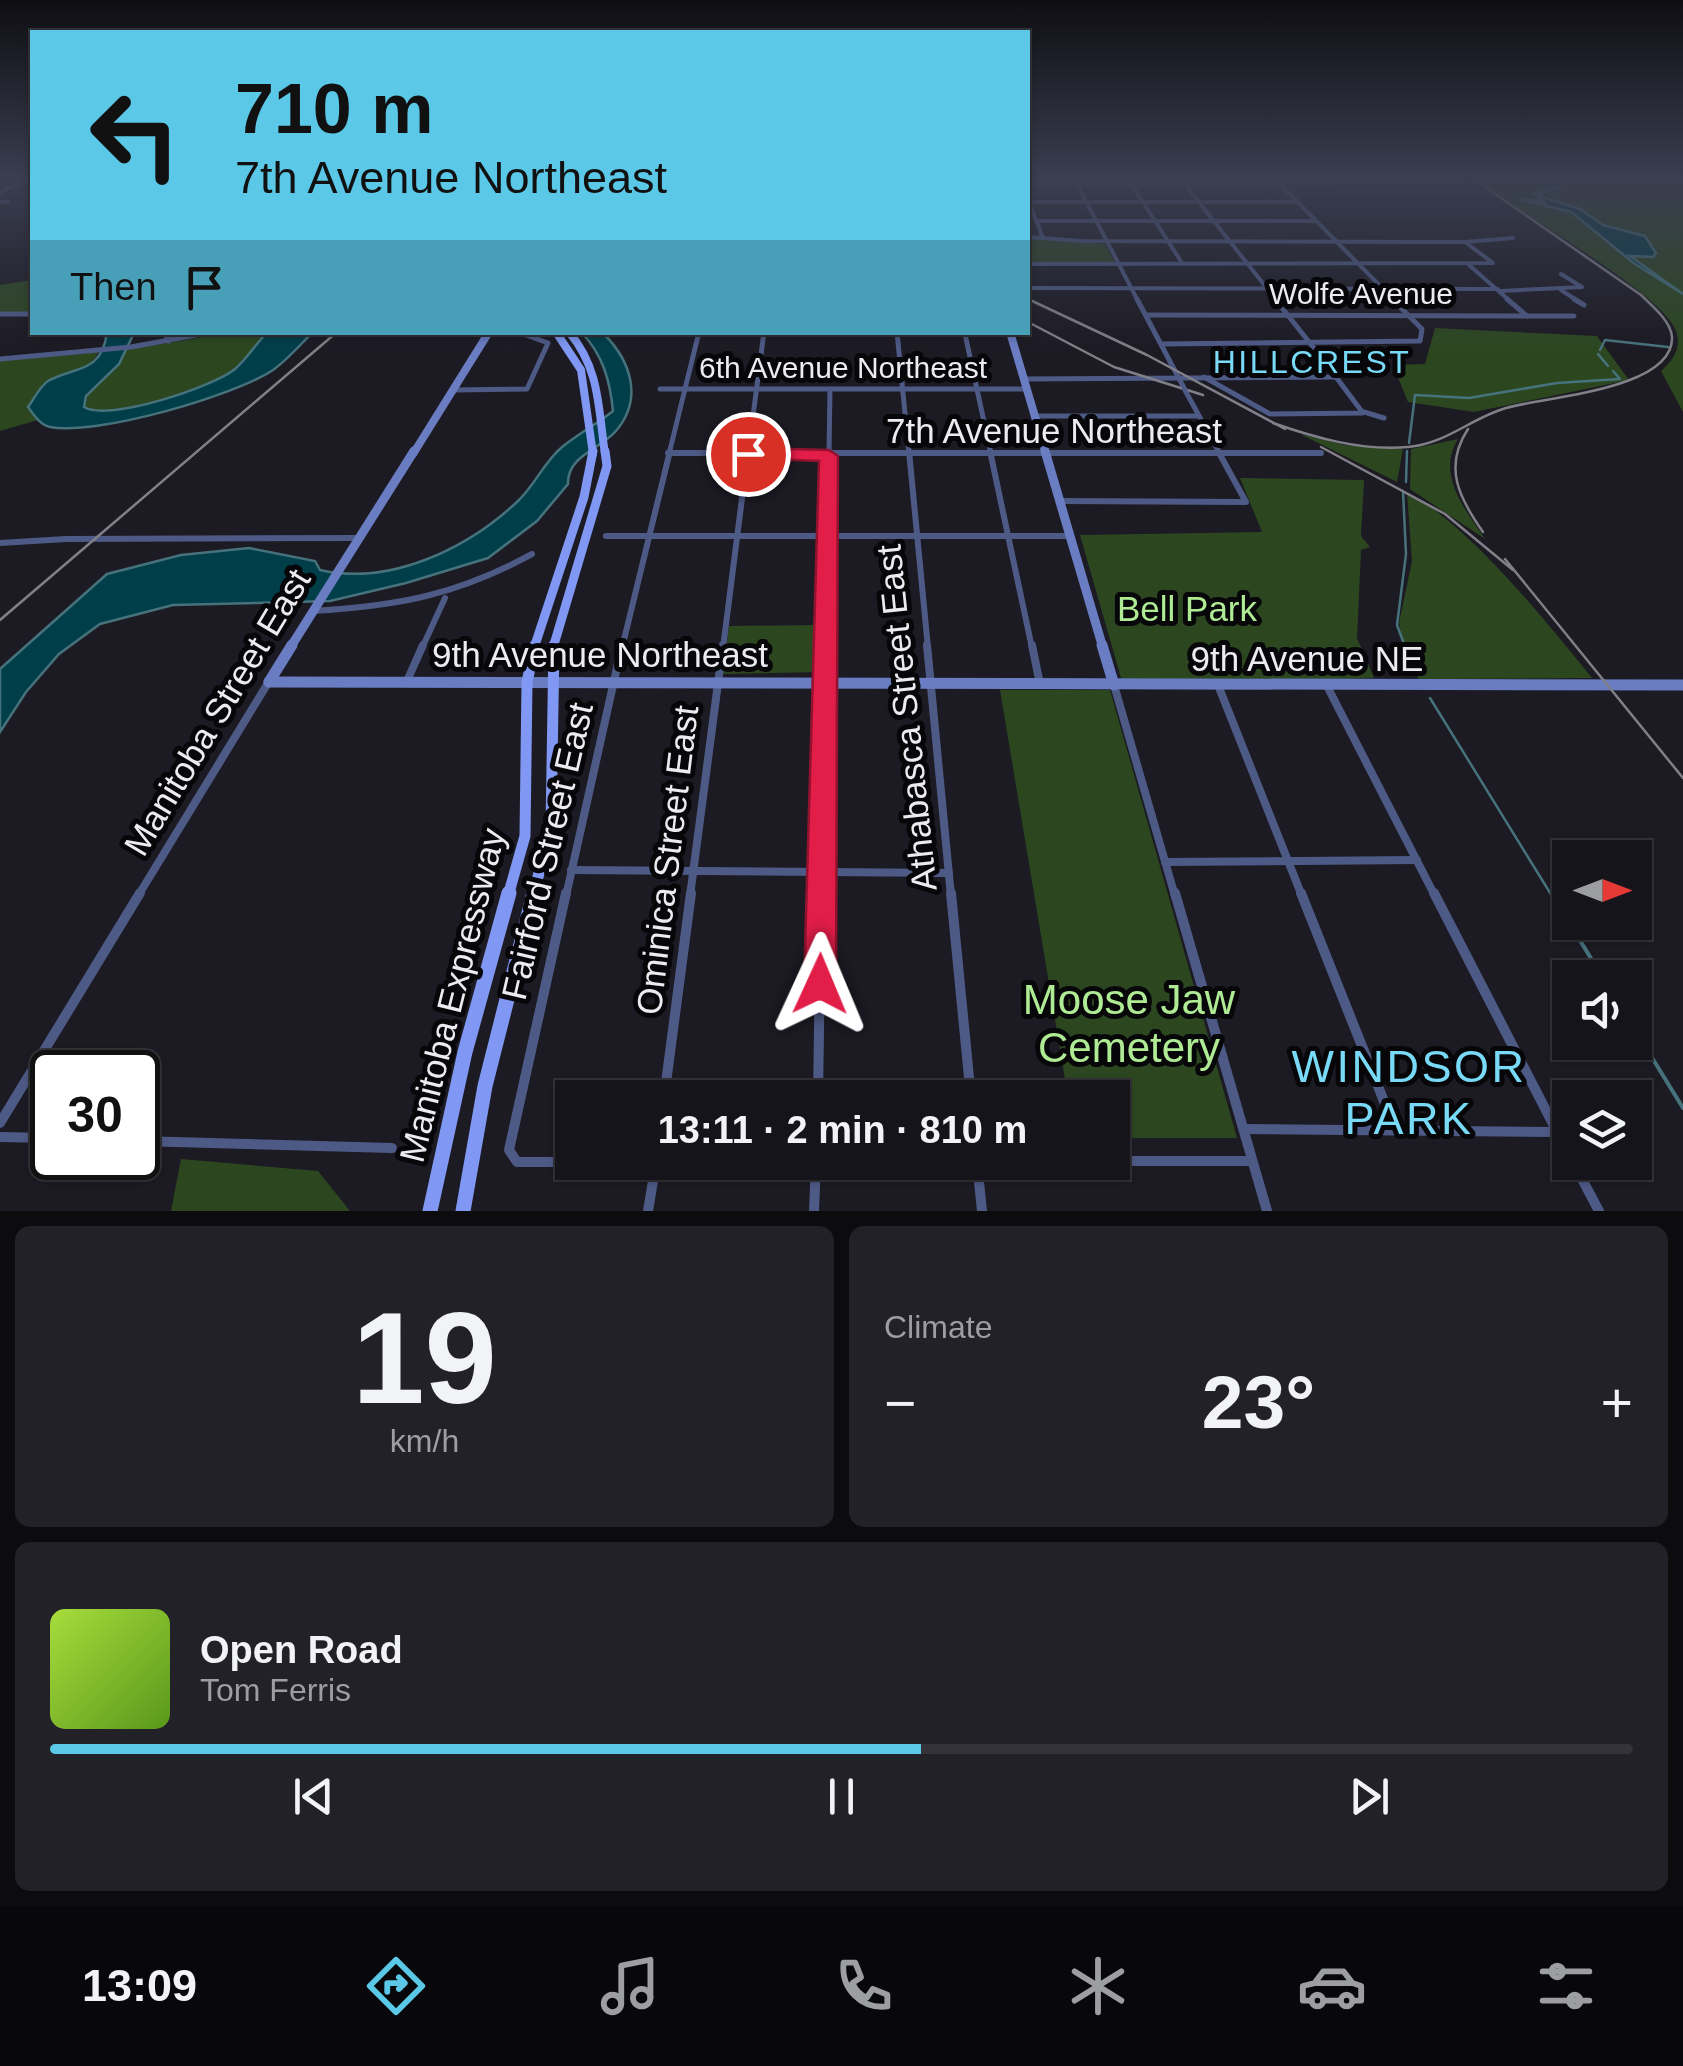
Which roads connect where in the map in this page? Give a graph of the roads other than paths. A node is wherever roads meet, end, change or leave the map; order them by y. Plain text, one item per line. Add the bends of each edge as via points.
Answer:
1 (1030, 237) edge
2 (1104, 237) edge
3 (1165, 237) edge
4 (1226, 237) edge
5 (1332, 237) edge
6 (1044, 238) joint
7 (1513, 238) dead end
8 (1106, 241) junction
9 (1336, 241) junction
10 (1168, 242) junction
11 (1230, 242) junction
12 (1465, 242) junction
13 (1030, 264) edge
14 (1118, 264) junction
15 (1183, 264) junction
16 (1248, 264) junction
17 (1359, 264) junction
18 (1468, 264) junction
19 (1561, 274) dead end
20 (1030, 288) edge
21 (1130, 288) junction
22 (1267, 288) junction
23 (1381, 288) junction
24 (1499, 290) junction
25 (1560, 290) junction
26 (1584, 305) dead end
27 (0, 314) edge
28 (30, 314) edge
29 (1147, 315) junction
30 (1288, 315) junction
31 (1410, 316) junction
32 (1527, 316) junction
33 (1574, 316) dead end
34 (166, 335) edge
35 (198, 335) edge
36 (485, 335) edge
37 (527, 335) edge
38 (558, 335) edge
39 (570, 335) edge
40 (699, 335) edge
41 (764, 335) edge
42 (897, 335) edge
43 (965, 335) edge
44 (1012, 335) edge
45 (169, 341) junction
46 (1162, 344) junction
47 (1311, 344) junction
48 (0, 359) edge
49 (1178, 377) junction
50 (1203, 377) junction
51 (1336, 377) junction
52 (1026, 384) junction
53 (756, 389) junction
54 (830, 389) junction
55 (903, 389) junction
56 (977, 389) junction
57 (454, 390) junction
58 (660, 390) dead end
59 (685, 390) junction
60 (1364, 412) junction
61 (1035, 416) junction
62 (1198, 416) junction
63 (1384, 418) dead end
64 (599, 450) junction
65 (1321, 453) dead end
66 (668, 454) junction
67 (748, 454) junction
68 (1220, 455) junction
69 (829, 456) junction
70 (909, 456) junction
71 (991, 456) junction
72 (1047, 456) junction
73 (1059, 501) junction
74 (606, 536) dead end
75 (647, 536) junction
76 (737, 536) junction
77 (828, 536) junction
78 (916, 536) junction
79 (1071, 536) junction
80 (1008, 537) junction
81 (357, 538) junction
82 (0, 543) edge
83 (532, 554) dead end
84 (445, 597) junction
85 (314, 608) junction
86 (407, 681) junction
87 (269, 682) junction
88 (526, 682) junction
89 (549, 682) junction
90 (613, 682) junction
91 (718, 682) junction
92 (825, 684) junction
93 (931, 685) junction
94 (1040, 685) junction
95 (1114, 685) junction
96 (1326, 685) junction
97 (1683, 685) edge
98 (1218, 686) junction
99 (1417, 860) junction
100 (1166, 862) junction
101 (1292, 863) junction
102 (571, 870) junction
103 (694, 870) junction
104 (822, 870) junction
105 (949, 874) junction
106 (666, 1080) edge
107 (818, 1080) edge
108 (969, 1080) edge
109 (1552, 1122) edge
110 (0, 1123) edge
111 (1395, 1129) junction
112 (1244, 1130) junction
113 (1552, 1132) edge
114 (0, 1136) edge
115 (30, 1137) edge
116 (160, 1142) edge
117 (392, 1148) dead end
118 (1130, 1161) edge
119 (1252, 1161) junction
120 (555, 1162) edge
121 (653, 1180) edge
122 (815, 1180) edge
123 (979, 1180) edge
124 (1582, 1180) edge
125 (430, 1211) edge
126 (463, 1211) edge
127 (648, 1211) edge
128 (814, 1211) edge
129 (982, 1211) edge
130 (1267, 1211) edge
131 (1598, 1211) edge

1 - 6 street
2 - 8 street
3 - 10 street
4 - 11 street
5 - 9 street
6 - 8 street
7 - 12 street
8 - 10 street
8 - 14 street
9 - 11 street
9 - 12 street
9 - 17 street
10 - 11 street
10 - 15 street
11 - 16 street
12 - 18 street via 1492,263
13 - 14 street
14 - 15 street
14 - 21 street
15 - 16 street
16 - 17 street
16 - 22 street
17 - 18 street
17 - 23 street
18 - 24 street
19 - 25 street via 1582,287
20 - 21 street
21 - 22 street
21 - 29 street
22 - 23 street
22 - 30 street
23 - 24 street
23 - 31 street
24 - 25 street
24 - 32 street
25 - 26 street
27 - 28 street
29 - 30 street, Wolfe Avenue
29 - 46 street
30 - 31 street, Wolfe Avenue
30 - 47 street
31 - 32 street, Wolfe Avenue
31 - 47 street via 1422,329 1414,344
32 - 33 street, Wolfe Avenue
34 - 45 street
35 - 45 street
36 - 57 street, Manitoba Street East
37 - 57 street via 548,343 530,387
38 - 64 main road, Manitoba Expressway via 581,370
39 - 64 main road, Manitoba Expressway via 593,369
40 - 59 street, Fairford Street East
41 - 53 street, Ominica Street East
42 - 55 street, Athabasca Street East
43 - 56 street
44 - 52 street
45 - 48 street
46 - 47 street
46 - 49 street
47 - 51 street
49 - 50 street, 6th Avenue Northeast
49 - 52 street, 6th Avenue Northeast
49 - 62 street
50 - 51 street, 6th Avenue Northeast
50 - 60 street via 1270,414
51 - 60 street
52 - 56 street, 6th Avenue Northeast
52 - 61 street
53 - 54 street, 6th Avenue Northeast
53 - 59 street, 6th Avenue Northeast
53 - 67 street, Ominica Street East
54 - 55 street, 6th Avenue Northeast
54 - 69 street
55 - 56 street, 6th Avenue Northeast
55 - 70 street, Athabasca Street East
56 - 71 street
57 - 81 street, Manitoba Street East
58 - 59 street, 6th Avenue Northeast
59 - 66 street, Fairford Street East
60 - 63 street
61 - 62 street
61 - 72 street
62 - 68 street
64 - 88 main road, Manitoba Expressway
64 - 89 main road, Manitoba Expressway via 604,484 555,636
65 - 68 street, 7th Avenue Northeast
66 - 67 street, 7th Avenue Northeast
66 - 75 street, Fairford Street East
67 - 69 street, 7th Avenue Northeast
67 - 76 street, Ominica Street East
68 - 72 street, 7th Avenue Northeast
68 - 73 street via 1246,502
69 - 70 street, 7th Avenue Northeast
69 - 77 street
70 - 71 street, 7th Avenue Northeast
70 - 78 street, Athabasca Street East
71 - 72 street, 7th Avenue Northeast
71 - 80 street
72 - 73 street
73 - 79 street
74 - 75 street
75 - 76 street
75 - 90 street, Fairford Street East
76 - 77 street
76 - 91 street, Ominica Street East
77 - 78 street
77 - 92 street
78 - 80 street
78 - 93 street, Athabasca Street East
79 - 80 street
79 - 95 street
80 - 94 street
81 - 82 street
81 - 85 street, Manitoba Street East
83 - 84 street
84 - 85 street via 390,607
84 - 86 street
85 - 87 street, Manitoba Street East
86 - 87 street, 9th Avenue Northeast
86 - 88 street, 9th Avenue Northeast
87 - 110 street, Manitoba Street East
88 - 89 street, 9th Avenue Northeast
88 - 125 main road, Manitoba Expressway via 524,836 460,1070
89 - 90 street, 9th Avenue Northeast
89 - 126 main road, Manitoba Expressway via 550,826 485,1086
90 - 91 street, 9th Avenue Northeast
90 - 102 street, Fairford Street East
91 - 92 street, 9th Avenue Northeast
91 - 103 street, Ominica Street East
92 - 93 street, 9th Avenue Northeast
92 - 104 street
93 - 94 street, 9th Avenue NE
93 - 105 street, Athabasca Street East
94 - 95 street, 9th Avenue NE
95 - 98 street, 9th Avenue NE
95 - 100 street
96 - 97 street, 9th Avenue NE
96 - 98 street, 9th Avenue NE
96 - 99 street
98 - 101 street
99 - 101 street
99 - 109 street
100 - 101 street
100 - 112 street
101 - 111 street
102 - 103 street
102 - 120 street, Fairford Street East via 509,1150 516,1162
103 - 104 street
103 - 106 street, Ominica Street East
104 - 105 street
104 - 107 street
105 - 108 street, Athabasca Street East
111 - 112 street
111 - 113 street
112 - 119 street
114 - 115 street
116 - 117 street
118 - 119 street
119 - 130 street
121 - 127 street
122 - 128 street
123 - 129 street
124 - 131 street

